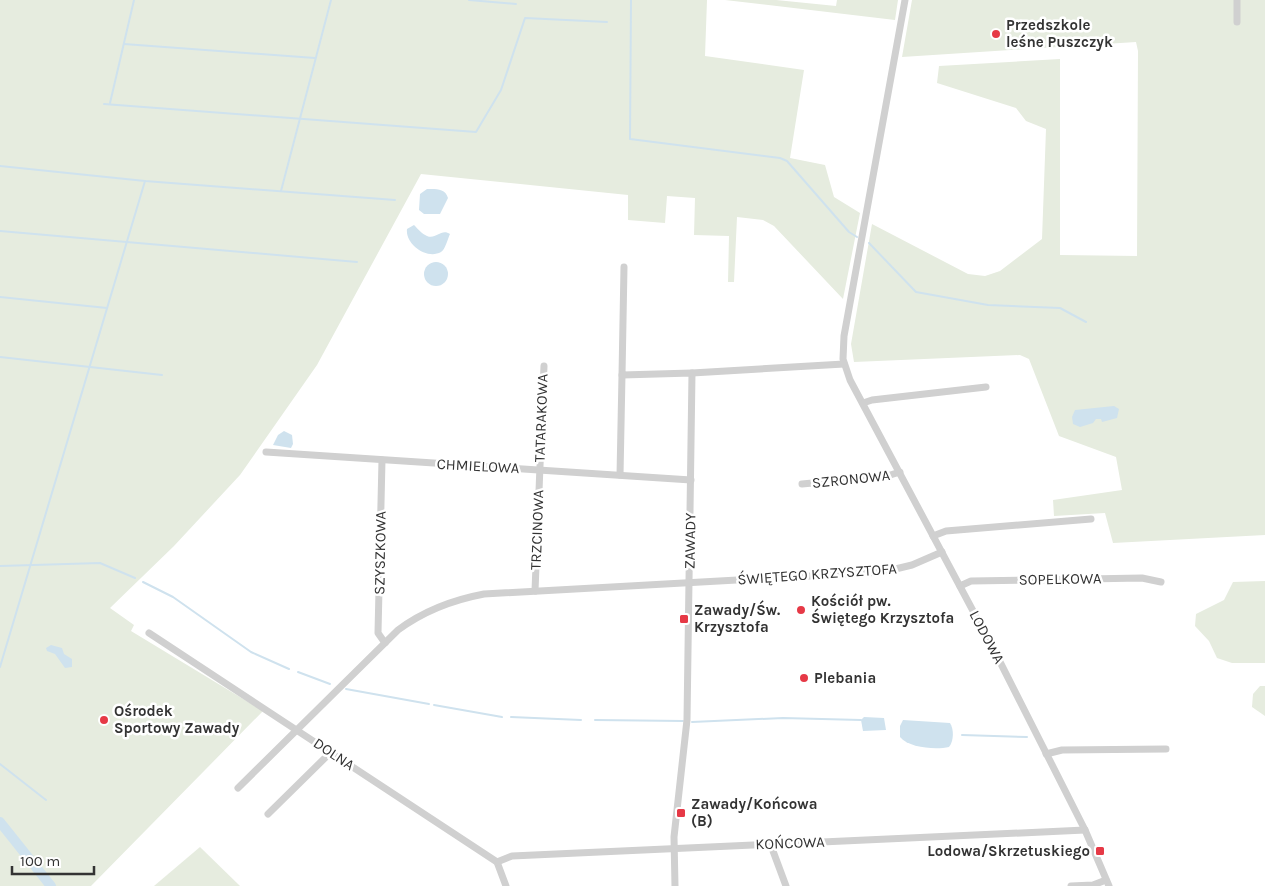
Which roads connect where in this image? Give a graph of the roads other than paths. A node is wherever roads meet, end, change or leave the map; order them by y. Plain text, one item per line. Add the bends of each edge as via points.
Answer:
1 (905, 0) edge
2 (1237, 0) edge
3 (1237, 22) dead end
4 (624, 267) dead end
5 (844, 364) junction
6 (544, 366) dead end
7 (692, 373) junction
8 (622, 375) junction
9 (986, 387) dead end
10 (863, 403) junction
11 (266, 452) dead end
12 (382, 460) junction
13 (539, 470) junction
14 (900, 472) junction
15 (620, 475) junction
16 (691, 480) junction
17 (802, 484) dead end
18 (1091, 519) dead end
19 (933, 536) junction
20 (942, 552) junction
21 (689, 582) junction
22 (1162, 582) dead end
23 (960, 586) junction
24 (535, 591) junction
25 (149, 633) dead end
26 (385, 643) junction
27 (298, 729) junction
28 (1166, 749) dead end
29 (331, 752) junction
30 (1046, 754) junction
31 (238, 788) dead end
32 (268, 814) dead end
33 (1084, 830) junction
34 (773, 844) junction
35 (674, 848) junction
36 (497, 862) junction
37 (1108, 883) edge
38 (506, 886) edge
39 (675, 886) edge
40 (786, 886) edge
41 (1071, 886) edge

1 - 5 street via 844,336
2 - 3 street
4 - 8 street
5 - 7 street
5 - 10 street, LODOWA
6 - 13 street, TATARAKOWA
7 - 8 street
7 - 16 street, ZAWADY
8 - 15 street
9 - 10 street
10 - 14 street, LODOWA
11 - 12 street, CHMIELOWA
12 - 13 street, CHMIELOWA
12 - 26 street, SZYSZKOWA via 378,633
13 - 15 street, CHMIELOWA
13 - 24 street, TRZCINOWA
14 - 17 street, SZRONOWA
14 - 19 street, LODOWA
15 - 16 street, CHMIELOWA
16 - 21 street, ZAWADY
18 - 19 street via 946,531
19 - 20 street, LODOWA
20 - 21 street, ŚWIĘTEGO KRZYSZTOFA via 912,565 883,572
20 - 23 street, LODOWA
21 - 24 street, ŚWIĘTEGO KRZYSZTOFA
21 - 35 street, ZAWADY via 686,735
22 - 23 street, SOPELKOWA via 1142,578 1107,578 971,581
23 - 30 street, LODOWA
24 - 26 street, ŚWIĘTEGO KRZYSZTOFA via 484,594 446,603 410,621
25 - 27 street, DOLNA
26 - 27 street, ŚWIĘTEGO KRZYSZTOFA
27 - 29 street, DOLNA
27 - 31 street, ŚWIĘTEGO KRZYSZTOFA
28 - 30 street via 1062,750
29 - 32 street
29 - 36 street, DOLNA
30 - 33 street, LODOWA
33 - 34 street, KOŃCOWA
33 - 37 street, LODOWA
34 - 35 street, KOŃCOWA
34 - 40 street
35 - 36 street, KOŃCOWA via 512,856
35 - 39 street, ZAWADY
36 - 38 street
37 - 41 street

